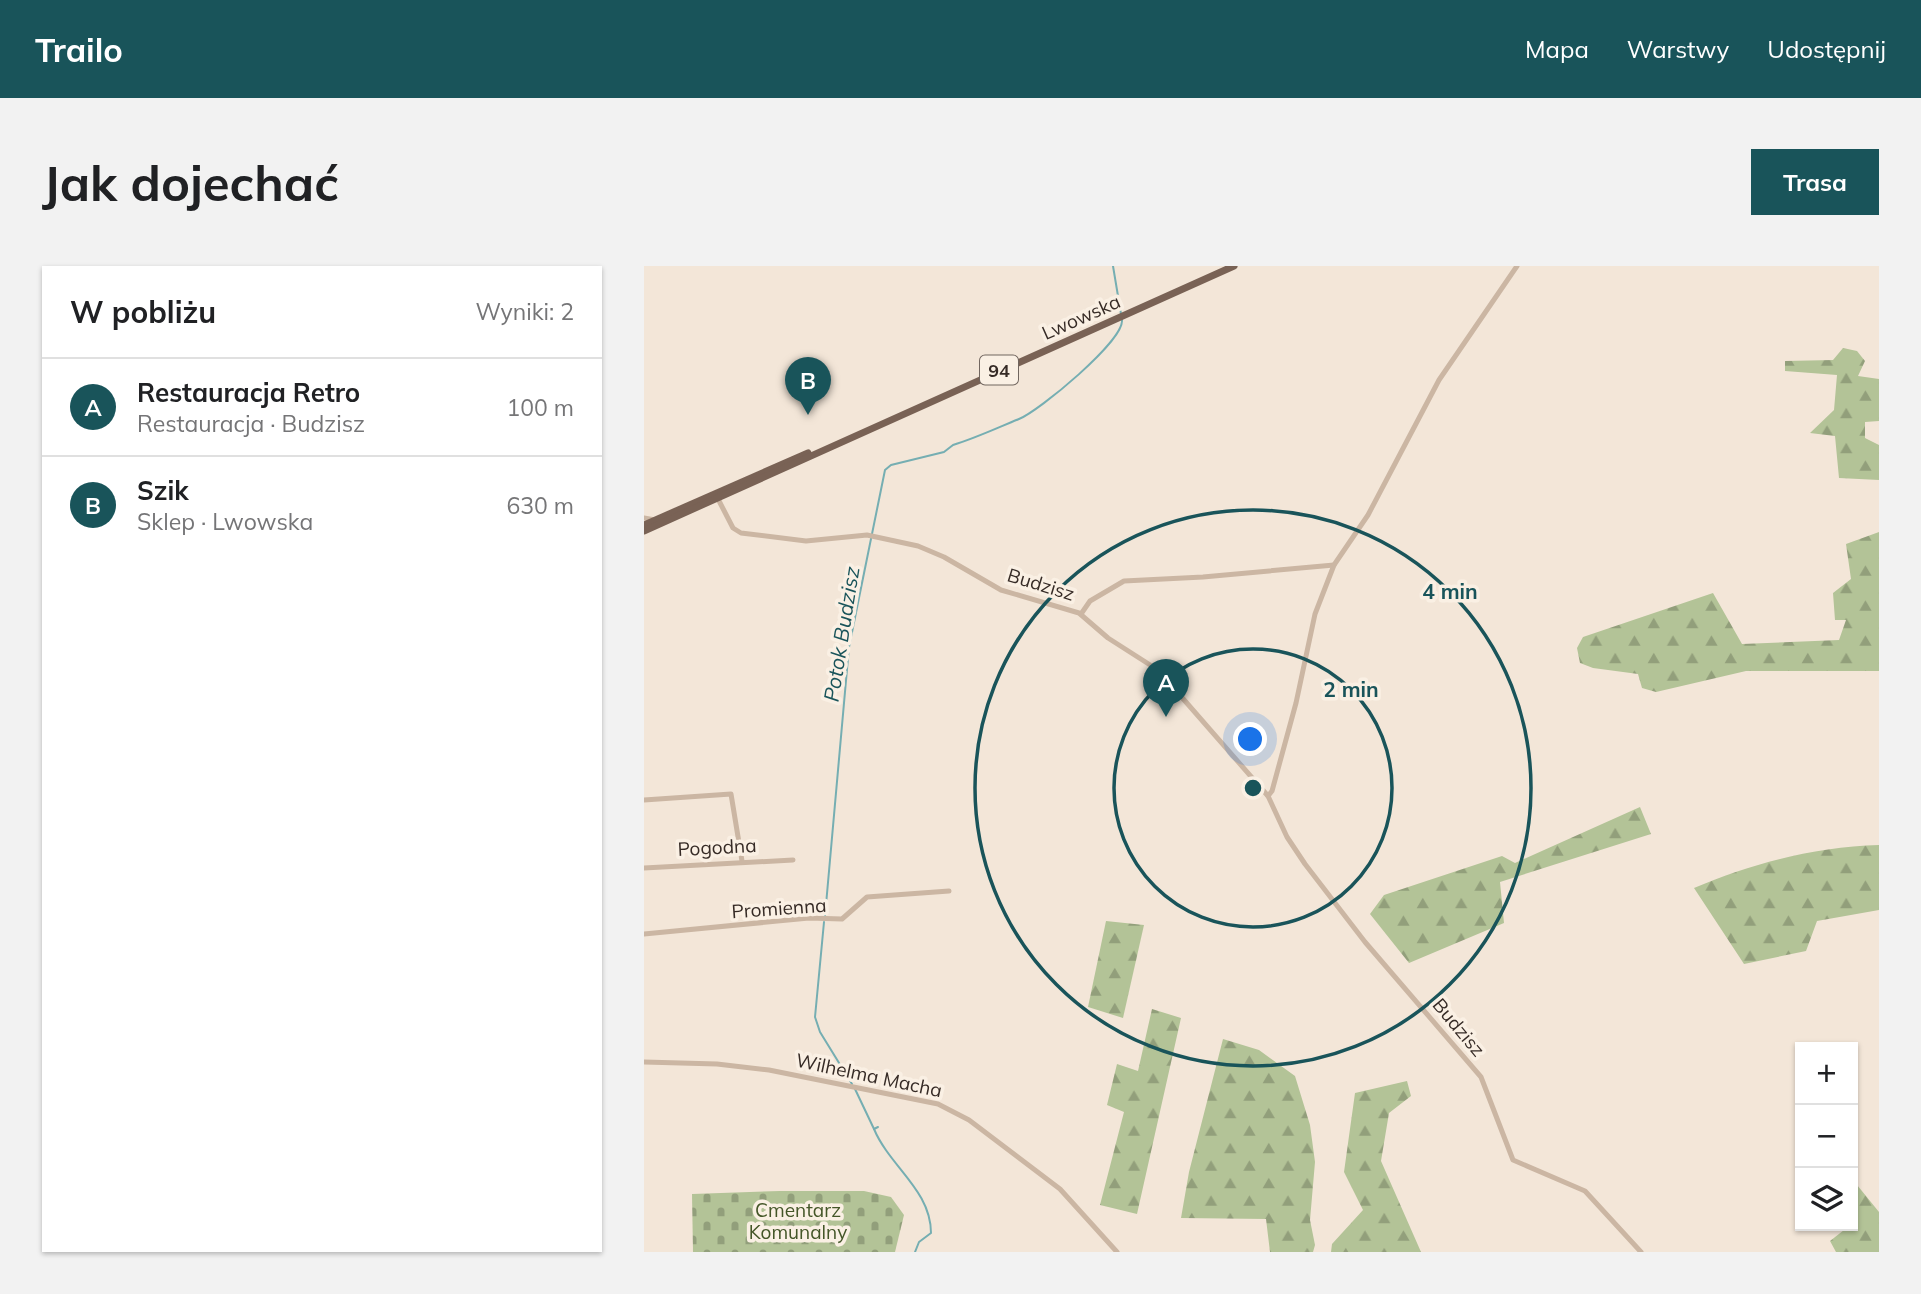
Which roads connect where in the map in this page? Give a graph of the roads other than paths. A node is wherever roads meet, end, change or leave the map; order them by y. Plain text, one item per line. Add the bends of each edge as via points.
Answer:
1 (1234, 266) edge
2 (1517, 266) edge
3 (716, 496) junction
4 (644, 518) edge
5 (655, 520) junction
6 (644, 525) edge
7 (644, 531) edge
8 (1334, 565) junction
9 (1082, 614) junction
10 (1268, 796) junction
11 (644, 800) edge
12 (793, 860) dead end
13 (742, 861) junction
14 (644, 868) edge
15 (949, 891) dead end
16 (644, 934) edge
17 (644, 1062) edge
18 (1117, 1252) edge
19 (1641, 1252) edge

1 - 3 main road, Lwowska / 94
2 - 8 street via 1439,380 1368,516
3 - 5 main road, Lwowska / 94
3 - 7 main road, Lwowska / 94
3 - 9 street, Budzisz via 733,528 741,533 806,541 870,536 926,549 1001,590
4 - 5 street
5 - 6 main road, Lwowska / 94
8 - 9 street via 1124,581 1090,601
8 - 10 street via 1315,614 1291,722
9 - 10 street, Budzisz via 1108,638 1167,678
10 - 19 street, Budzisz via 1305,864 1481,1077 1514,1160 1584,1191
11 - 13 street via 731,794
12 - 13 street, Pogodna
13 - 14 street, Pogodna
15 - 16 street, Promienna via 874,895 861,900 842,919
17 - 18 street, Wilhelma Macha via 743,1066 922,1098 969,1120 1070,1197

